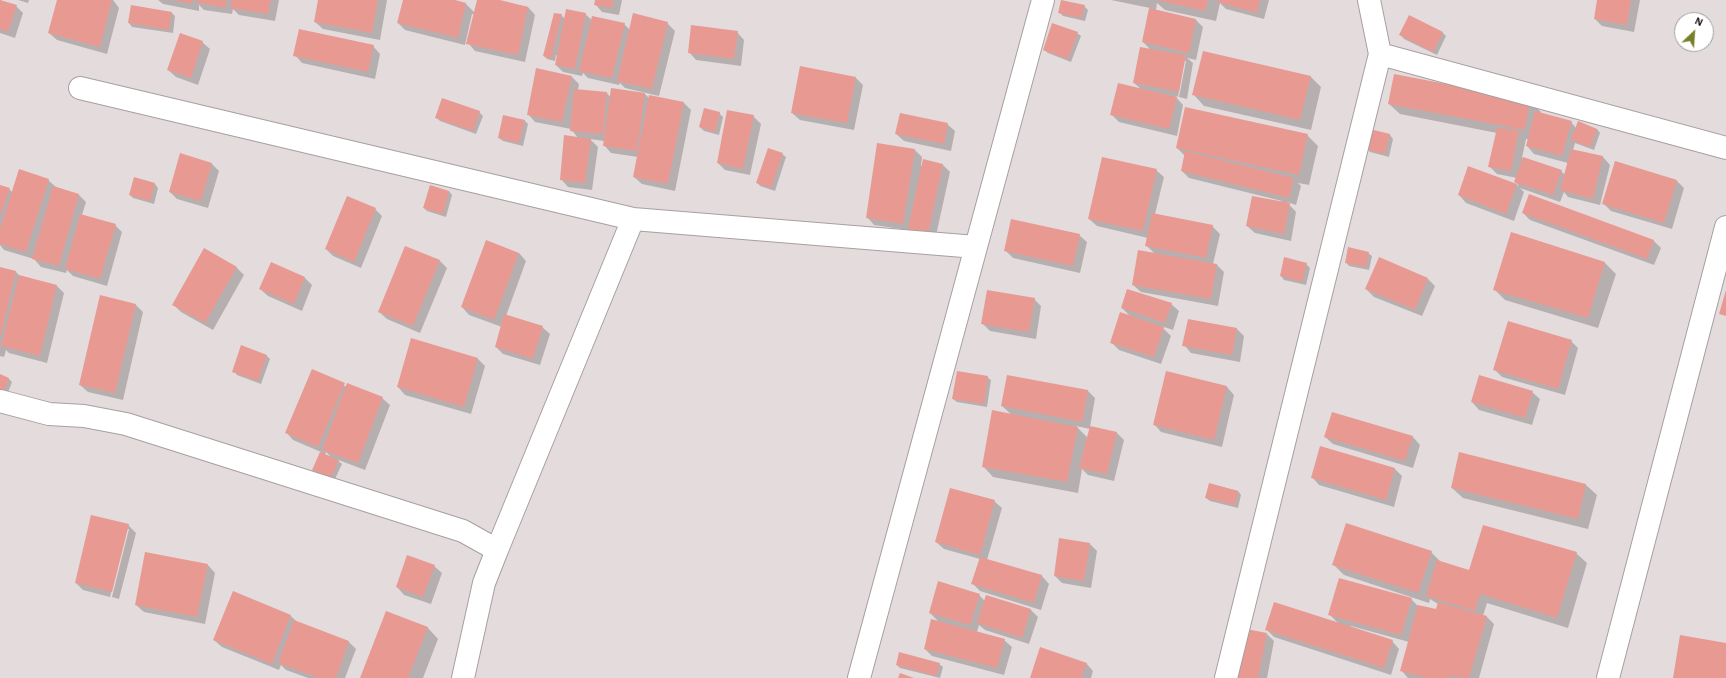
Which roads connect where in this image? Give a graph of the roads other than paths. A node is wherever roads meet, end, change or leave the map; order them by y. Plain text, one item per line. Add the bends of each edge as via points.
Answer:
1 (1043, 0) edge
2 (1369, 0) edge
3 (1380, 54) junction
4 (80, 88) dead end
5 (1726, 148) edge
6 (633, 219) junction
7 (1726, 227) edge
8 (976, 247) junction
9 (0, 401) edge
10 (497, 550) junction
11 (463, 678) edge
12 (859, 678) edge
13 (1226, 678) edge
14 (1608, 678) edge

1 - 8 street
2 - 3 street
3 - 5 street
3 - 13 street
4 - 6 street
6 - 8 street
6 - 10 street
7 - 14 street
8 - 12 street
9 - 10 street via 48,414 84,416 126,424 463,531
10 - 11 street via 484,583

